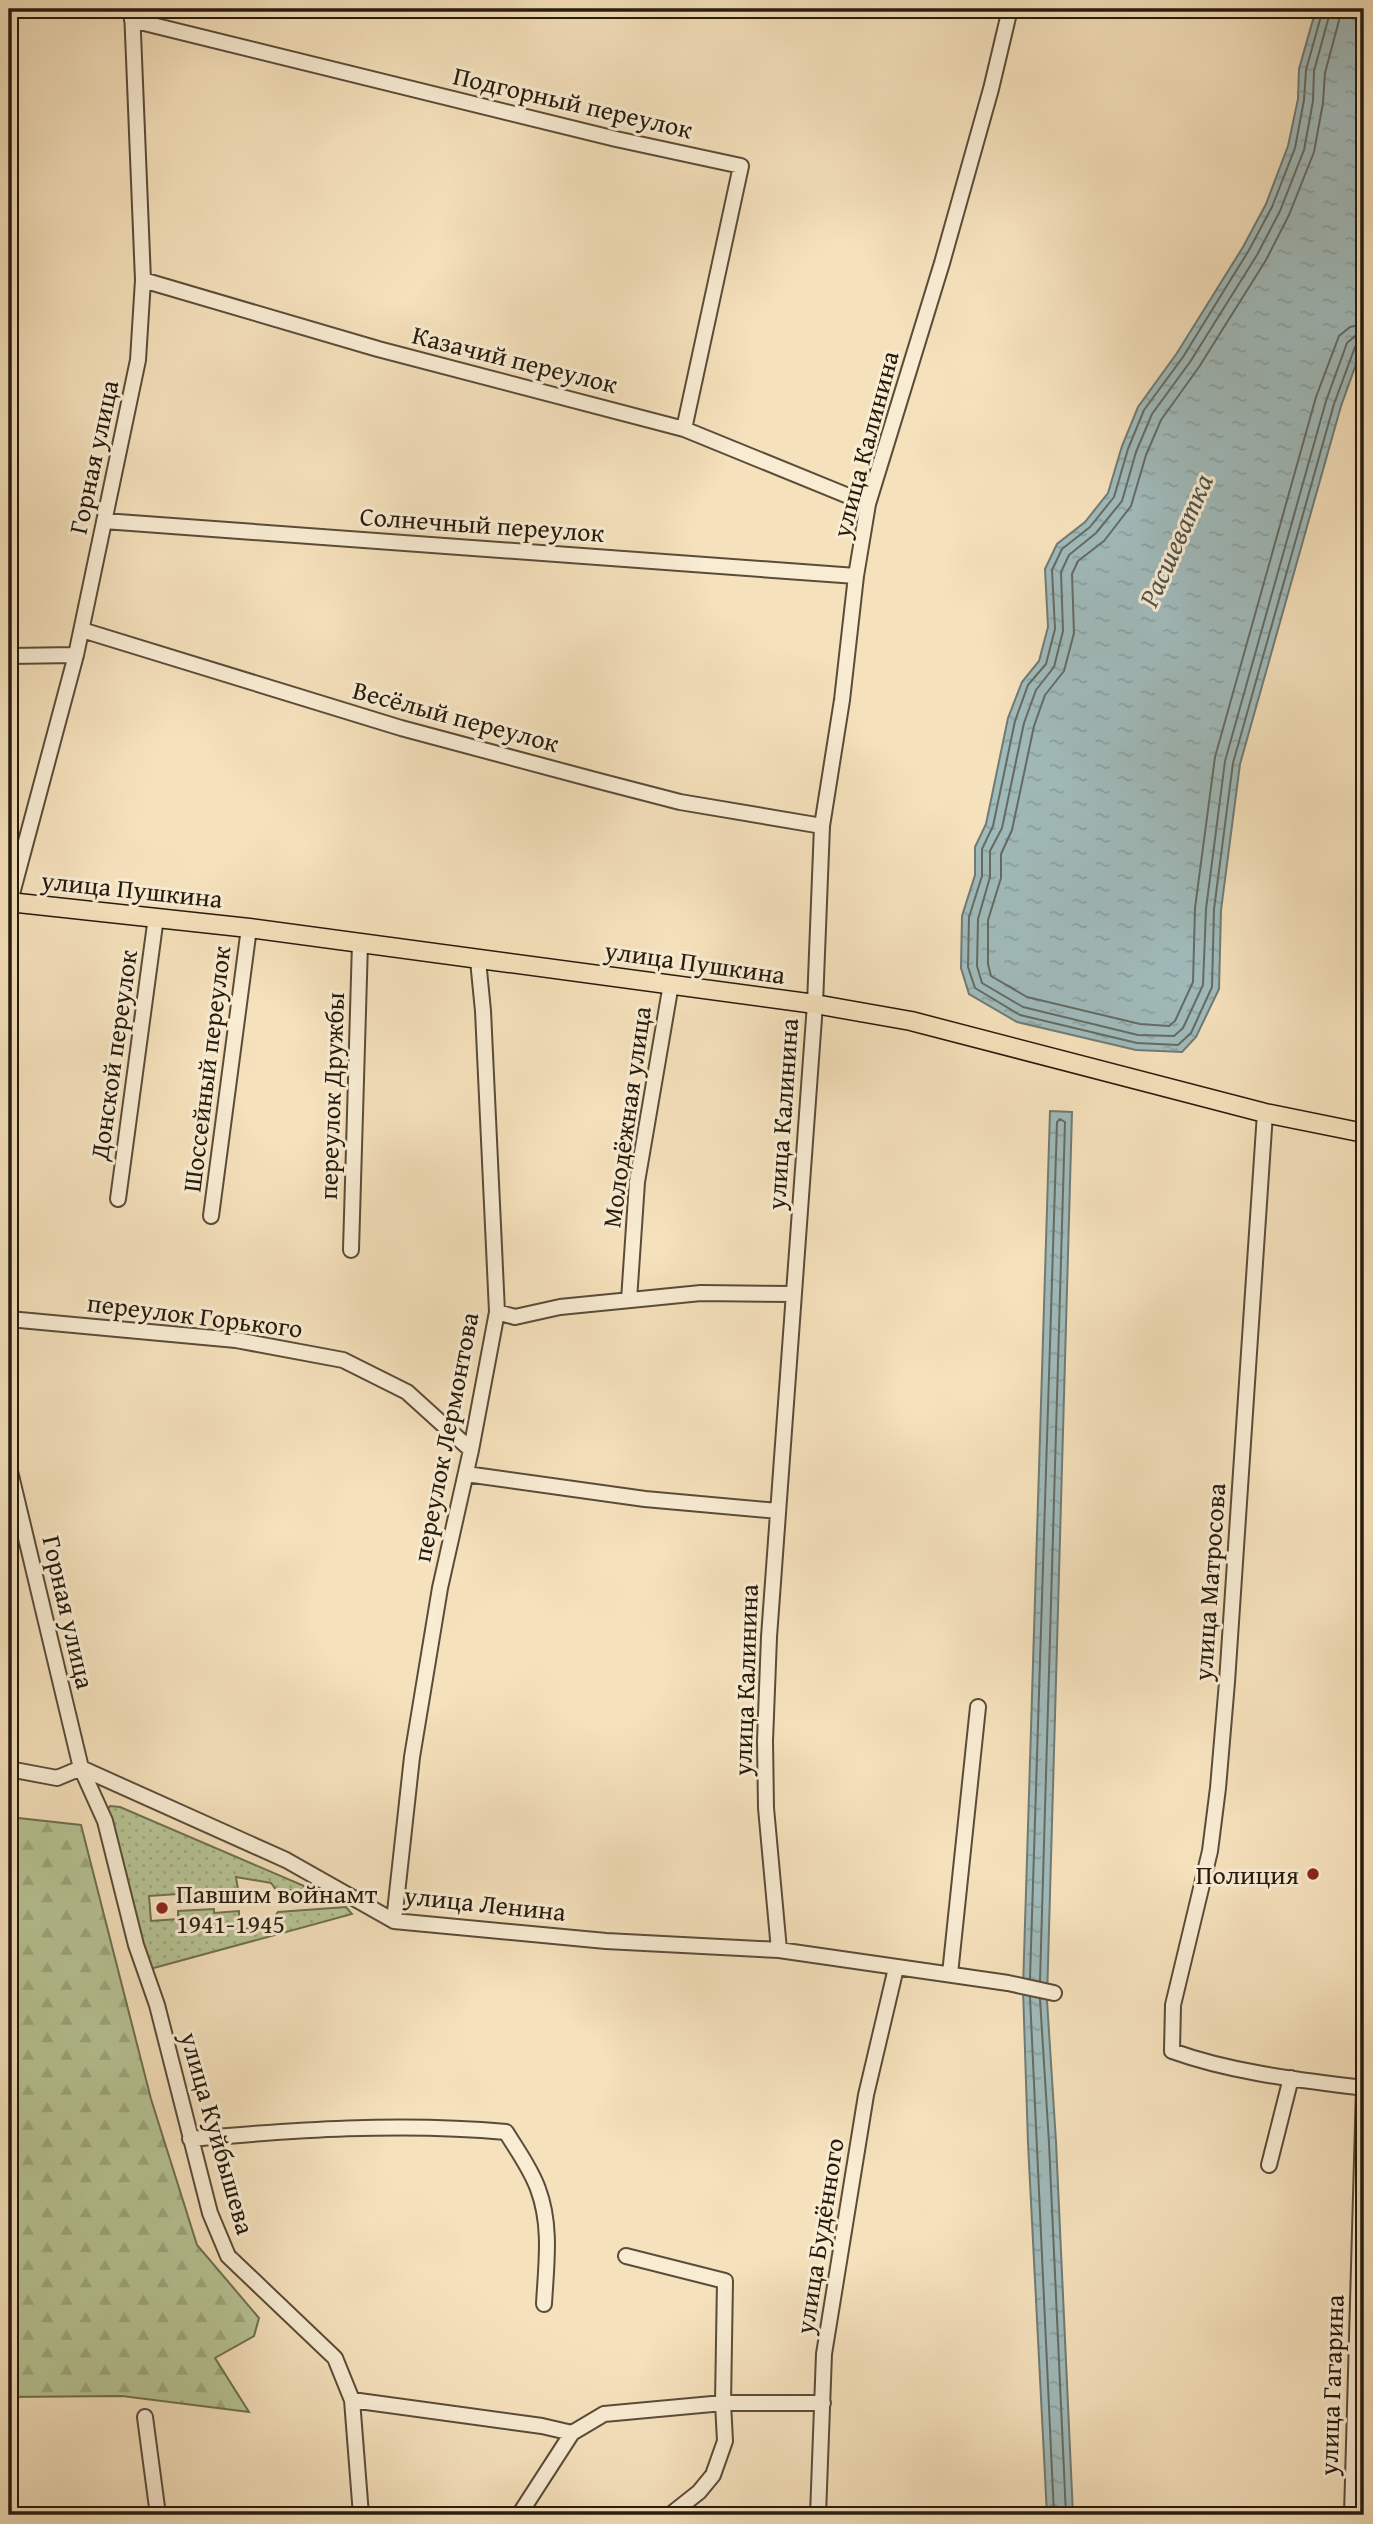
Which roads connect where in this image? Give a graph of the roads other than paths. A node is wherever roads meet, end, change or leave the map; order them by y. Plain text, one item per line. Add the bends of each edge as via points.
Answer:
1 (1010, 9) edge
2 (132, 14) edge
3 (143, 281) junction
4 (684, 429) junction
5 (869, 504) junction
6 (104, 521) junction
7 (856, 576) junction
8 (82, 630) junction
9 (76, 655) junction
10 (9, 656) edge
11 (822, 827) junction
12 (9, 903) edge
13 (156, 918) junction
14 (249, 928) junction
15 (360, 943) junction
16 (478, 960) junction
17 (671, 984) junction
18 (815, 1004) junction
19 (1265, 1113) junction
20 (1364, 1133) edge
21 (118, 1199) dead end
22 (211, 1216) dead end
23 (351, 1250) dead end
24 (794, 1294) junction
25 (629, 1300) junction
26 (497, 1312) junction
27 (9, 1319) edge
28 (471, 1450) junction
29 (9, 1467) edge
30 (466, 1474) junction
31 (778, 1511) junction
32 (978, 1707) dead end
33 (81, 1768) junction
34 (9, 1769) edge
35 (394, 1921) junction
36 (779, 1950) junction
37 (897, 1968) junction
38 (950, 1974) junction
39 (1054, 1993) dead end
40 (1291, 2078) junction
41 (1364, 2088) edge
42 (190, 2139) junction
43 (1269, 2165) dead end
44 (626, 2256) dead end
45 (544, 2304) dead end
46 (352, 2400) junction
47 (723, 2403) junction
48 (822, 2403) junction
49 (145, 2417) dead end
50 (572, 2433) junction
51 (158, 2515) edge
52 (361, 2515) edge
53 (519, 2515) edge
54 (670, 2515) edge
55 (818, 2515) edge
56 (1352, 2515) edge

1 - 5 street, улица Калинина via 942,262
2 - 3 street, Горная улица
2 - 4 street, Подгорный переулок via 616,139 741,166
3 - 4 street, Казачий переулок
3 - 6 street, Горная улица via 138,360
4 - 5 street, Казачий переулок
5 - 7 street, улица Калинина
6 - 7 street, Солнечный переулок
6 - 8 street, Горная улица
7 - 11 street, улица Калинина
8 - 9 street, Горная улица
8 - 11 street, Весёлый переулок via 389,724 587,778 680,802
9 - 10 street
9 - 12 street, Горная улица
11 - 18 street, улица Калинина
12 - 13 main road, улица Пушкина
13 - 14 main road, улица Пушкина
13 - 21 street, Донской переулок
14 - 15 main road, улица Пушкина
14 - 22 street, Шоссейный переулок
15 - 16 main road, улица Пушкина
15 - 23 street, переулок Дружбы
16 - 17 main road, улица Пушкина
16 - 26 street, переулок Лермонтова
17 - 18 main road, улица Пушкина
17 - 25 street, Молодёжная улица via 636,1182
18 - 19 main road, улица Пушкина via 911,1021
18 - 24 street, улица Калинина
19 - 20 main road, улица Пушкина
19 - 40 street, улица Матросова via 1218,1788 1210,1851 1173,2005 1172,2051
24 - 25 street via 701,1293
24 - 31 street, улица Калинина
25 - 26 street via 515,1317
26 - 28 street, переулок Лермонтова
27 - 28 street, переулок Горького via 236,1340 343,1360 407,1392
28 - 30 street, переулок Лермонтова
29 - 33 street, Горная улица
30 - 31 street via 645,1499
30 - 35 street, переулок Лермонтова via 439,1588 412,1757
31 - 36 street, улица Калинина via 765,1741
32 - 38 street
33 - 34 street via 57,1778
33 - 35 street, улица Ленина via 286,1860
33 - 42 street, улица Куйбышева via 104,1821
35 - 36 street, улица Ленина via 606,1941
36 - 37 street, улица Ленина
37 - 38 street, улица Ленина
37 - 48 street, улица Будённого via 866,2095 824,2354
38 - 39 street, улица Ленина
40 - 41 street
40 - 43 street
41 - 56 street, улица Гагарина
42 - 45 street via 430,2128 506,2132 538,2187 544,2208
42 - 46 street, улица Куйбышева via 210,2213 228,2256 335,2358
44 - 47 street via 725,2281
46 - 50 street
46 - 52 street, улица Куйбышева
47 - 48 street
47 - 50 street via 604,2414
47 - 54 street via 725,2441 713,2475
48 - 55 street, улица Будённого
49 - 51 street
50 - 53 street

